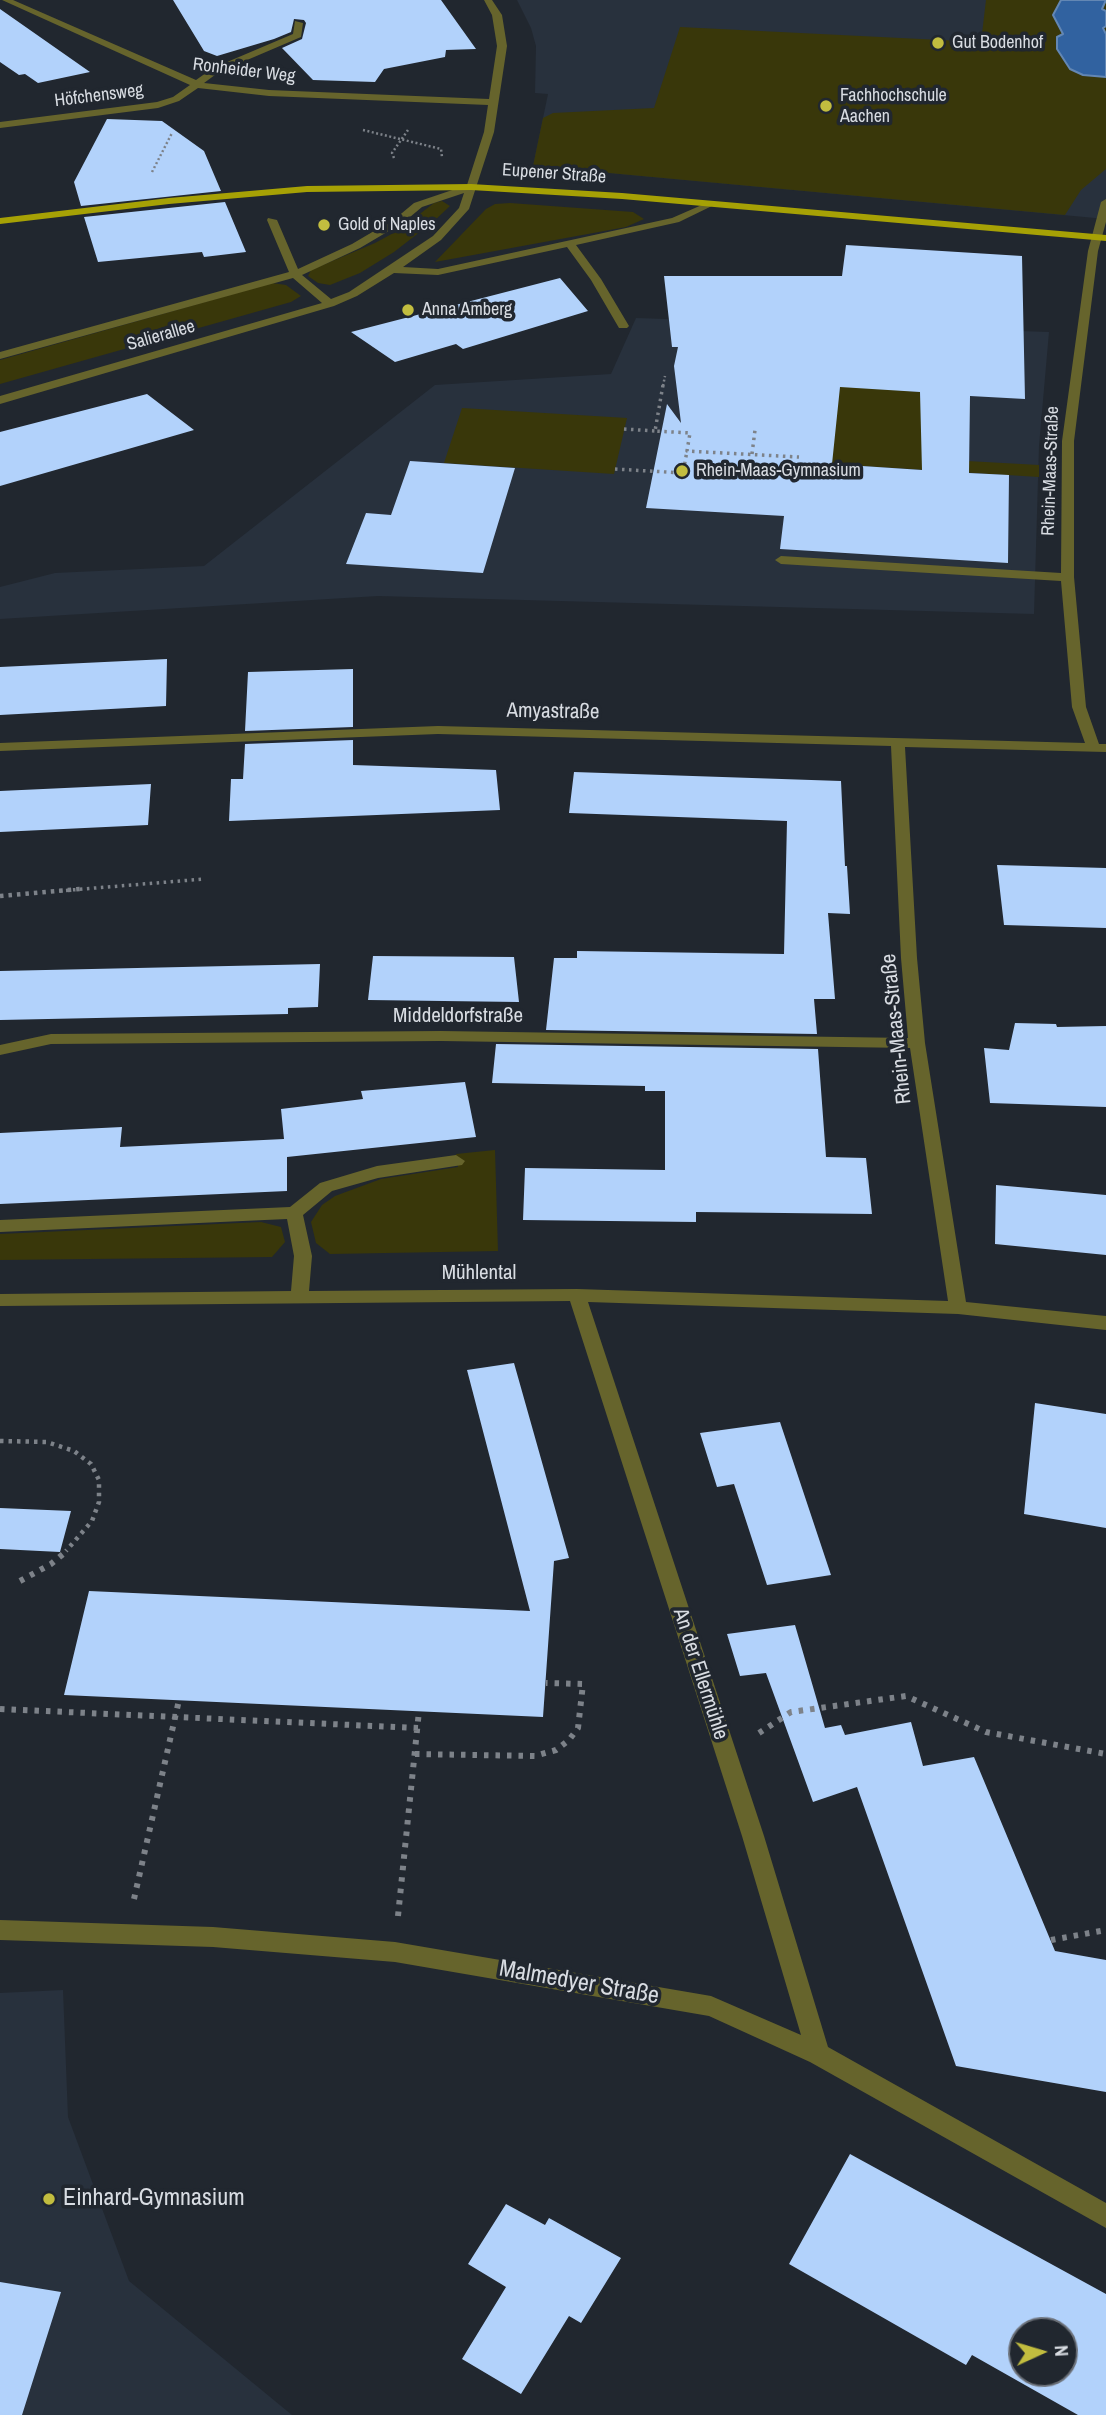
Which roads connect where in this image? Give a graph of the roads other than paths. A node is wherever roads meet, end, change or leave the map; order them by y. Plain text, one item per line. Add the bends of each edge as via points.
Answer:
1 (6, 0) edge
2 (488, 0) edge
3 (298, 23) dead end
4 (198, 85) junction
5 (495, 102) junction
6 (0, 125) edge
7 (471, 187) junction
8 (1106, 202) edge
9 (711, 204) junction
10 (272, 219) dead end
11 (0, 221) edge
12 (1101, 238) edge
13 (569, 243) junction
14 (393, 271) junction
15 (295, 274) junction
16 (330, 304) junction
17 (622, 326) dead end
18 (0, 356) edge
19 (0, 400) edge
20 (781, 560) dead end
21 (1067, 577) junction
22 (898, 743) junction
23 (0, 747) edge
24 (1100, 747) edge
25 (916, 1043) junction
26 (0, 1050) edge
27 (456, 1161) dead end
28 (294, 1213) junction
29 (0, 1226) edge
30 (577, 1295) junction
31 (299, 1297) junction
32 (0, 1300) edge
33 (958, 1308) junction
34 (1106, 1323) edge
35 (0, 1930) edge
36 (818, 2054) junction
37 (1106, 2216) edge

1 - 4 street, Ronheider Weg
2 - 5 street via 497,15 502,46
3 - 4 street, Höfchensweg via 298,35 216,70
4 - 5 street, Ronheider Weg via 269,93
4 - 6 street, Höfchensweg via 158,105
5 - 7 street
7 - 9 main road, Eupener Straße
7 - 11 main road, Eupener Straße via 330,188
7 - 14 street, Salierallee via 460,215
7 - 15 street, Salierallee via 418,205 356,246
8 - 12 street, Rhein-Maas-Straße
9 - 12 main road, Eupener Straße
9 - 13 street via 675,220
10 - 15 street
12 - 21 street, Rhein-Maas-Straße via 1068,440
13 - 14 street via 438,272
13 - 17 street
14 - 16 street, Salierallee
15 - 16 street
15 - 18 street, Salierallee
16 - 19 street, Salierallee
20 - 21 street
21 - 24 street, Rhein-Maas-Straße via 1079,707
22 - 23 street, Amyastraße via 438,730
22 - 24 street, Amyastraße
22 - 25 street, Rhein-Maas-Straße
25 - 26 street, Middeldorfstraße via 427,1036 51,1039
25 - 33 street, Rhein-Maas-Straße
27 - 28 street via 377,1172 326,1187
28 - 29 street
28 - 31 street via 303,1256
30 - 31 street, Mühlental
30 - 33 street, Mühlental
30 - 36 street, An der Ellermühle
31 - 32 street, Mühlental
33 - 34 street, Mühlental
35 - 36 street, Malmedyer Straße via 214,1937 394,1952 711,2006
36 - 37 street, Malmedyer Straße

